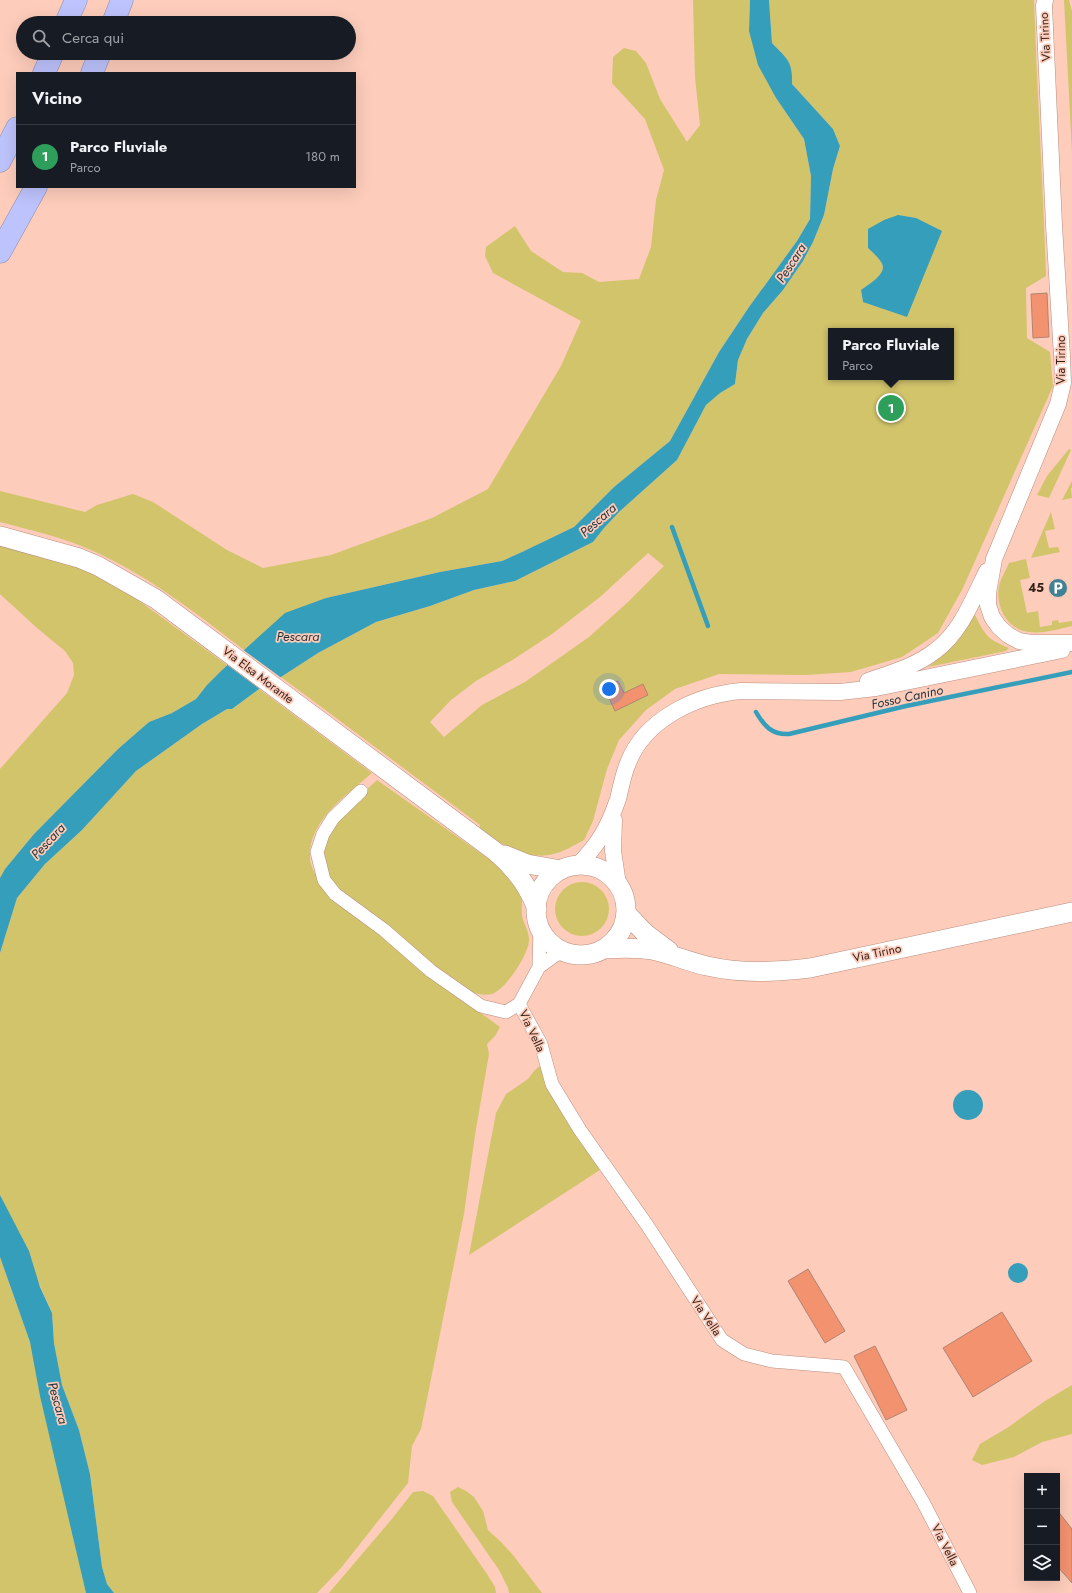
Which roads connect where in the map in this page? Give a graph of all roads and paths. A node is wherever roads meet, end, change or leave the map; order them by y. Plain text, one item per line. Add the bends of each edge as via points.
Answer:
1 (76, 0) edge
2 (122, 0) edge
3 (1045, 0) edge
4 (69, 16) edge
5 (116, 16) edge
6 (50, 60) edge
7 (97, 60) edge
8 (44, 72) edge
9 (92, 72) edge
10 (16, 130) edge
11 (0, 161) edge
12 (35, 188) edge
13 (0, 252) edge
14 (0, 536) edge
15 (994, 559) junction
16 (1072, 643) edge
17 (1072, 647) edge
18 (840, 692) junction
19 (361, 791) dead end
20 (618, 798) junction
21 (496, 852) junction
22 (569, 868) junction
23 (618, 884) junction
24 (1072, 912) edge
25 (626, 913) junction
26 (538, 918) junction
27 (603, 949) junction
28 (564, 951) junction
29 (680, 958) junction
30 (539, 967) junction
31 (519, 1004) junction
32 (970, 1593) edge

1 - 4 highway
2 - 5 highway
3 - 15 street, Via Tirino via 1063,383 1056,411
6 - 8 highway
7 - 9 highway
10 - 11 highway
12 - 13 highway
14 - 21 main road, Via Elsa Morante via 86,561 156,599
15 - 16 street, Via Tirino via 988,605 999,627 1013,638 1031,643
15 - 18 street via 958,627 935,651 903,669
17 - 18 street via 876,688
18 - 20 street via 727,692 684,706 662,720 634,750
19 - 31 street via 333,818 323,834 317,852 324,880 335,894 384,930 431,971 481,1006 506,1012
20 - 22 street via 601,838 589,853
20 - 23 street via 612,841
21 - 22 main road, Via Elsa Morante via 527,864
21 - 26 main road, Via Elsa Morante via 520,875 531,894
22 - 23 main road via 596,868 612,877
22 - 26 main road via 550,878 542,889 538,898
23 - 25 main road via 625,898
24 - 29 main road, Via Tirino via 810,968 780,972 734,970
25 - 27 main road via 619,934
25 - 29 main road, Via Tirino via 658,944
26 - 28 main road via 550,942
26 - 30 street
27 - 28 main road via 591,954 577,955
27 - 29 main road, Via Tirino via 636,948
28 - 30 street
30 - 31 street
31 - 32 street, Via Vella via 541,1044 552,1084 580,1130 647,1225 722,1340 744,1354 772,1361 844,1367 923,1502

